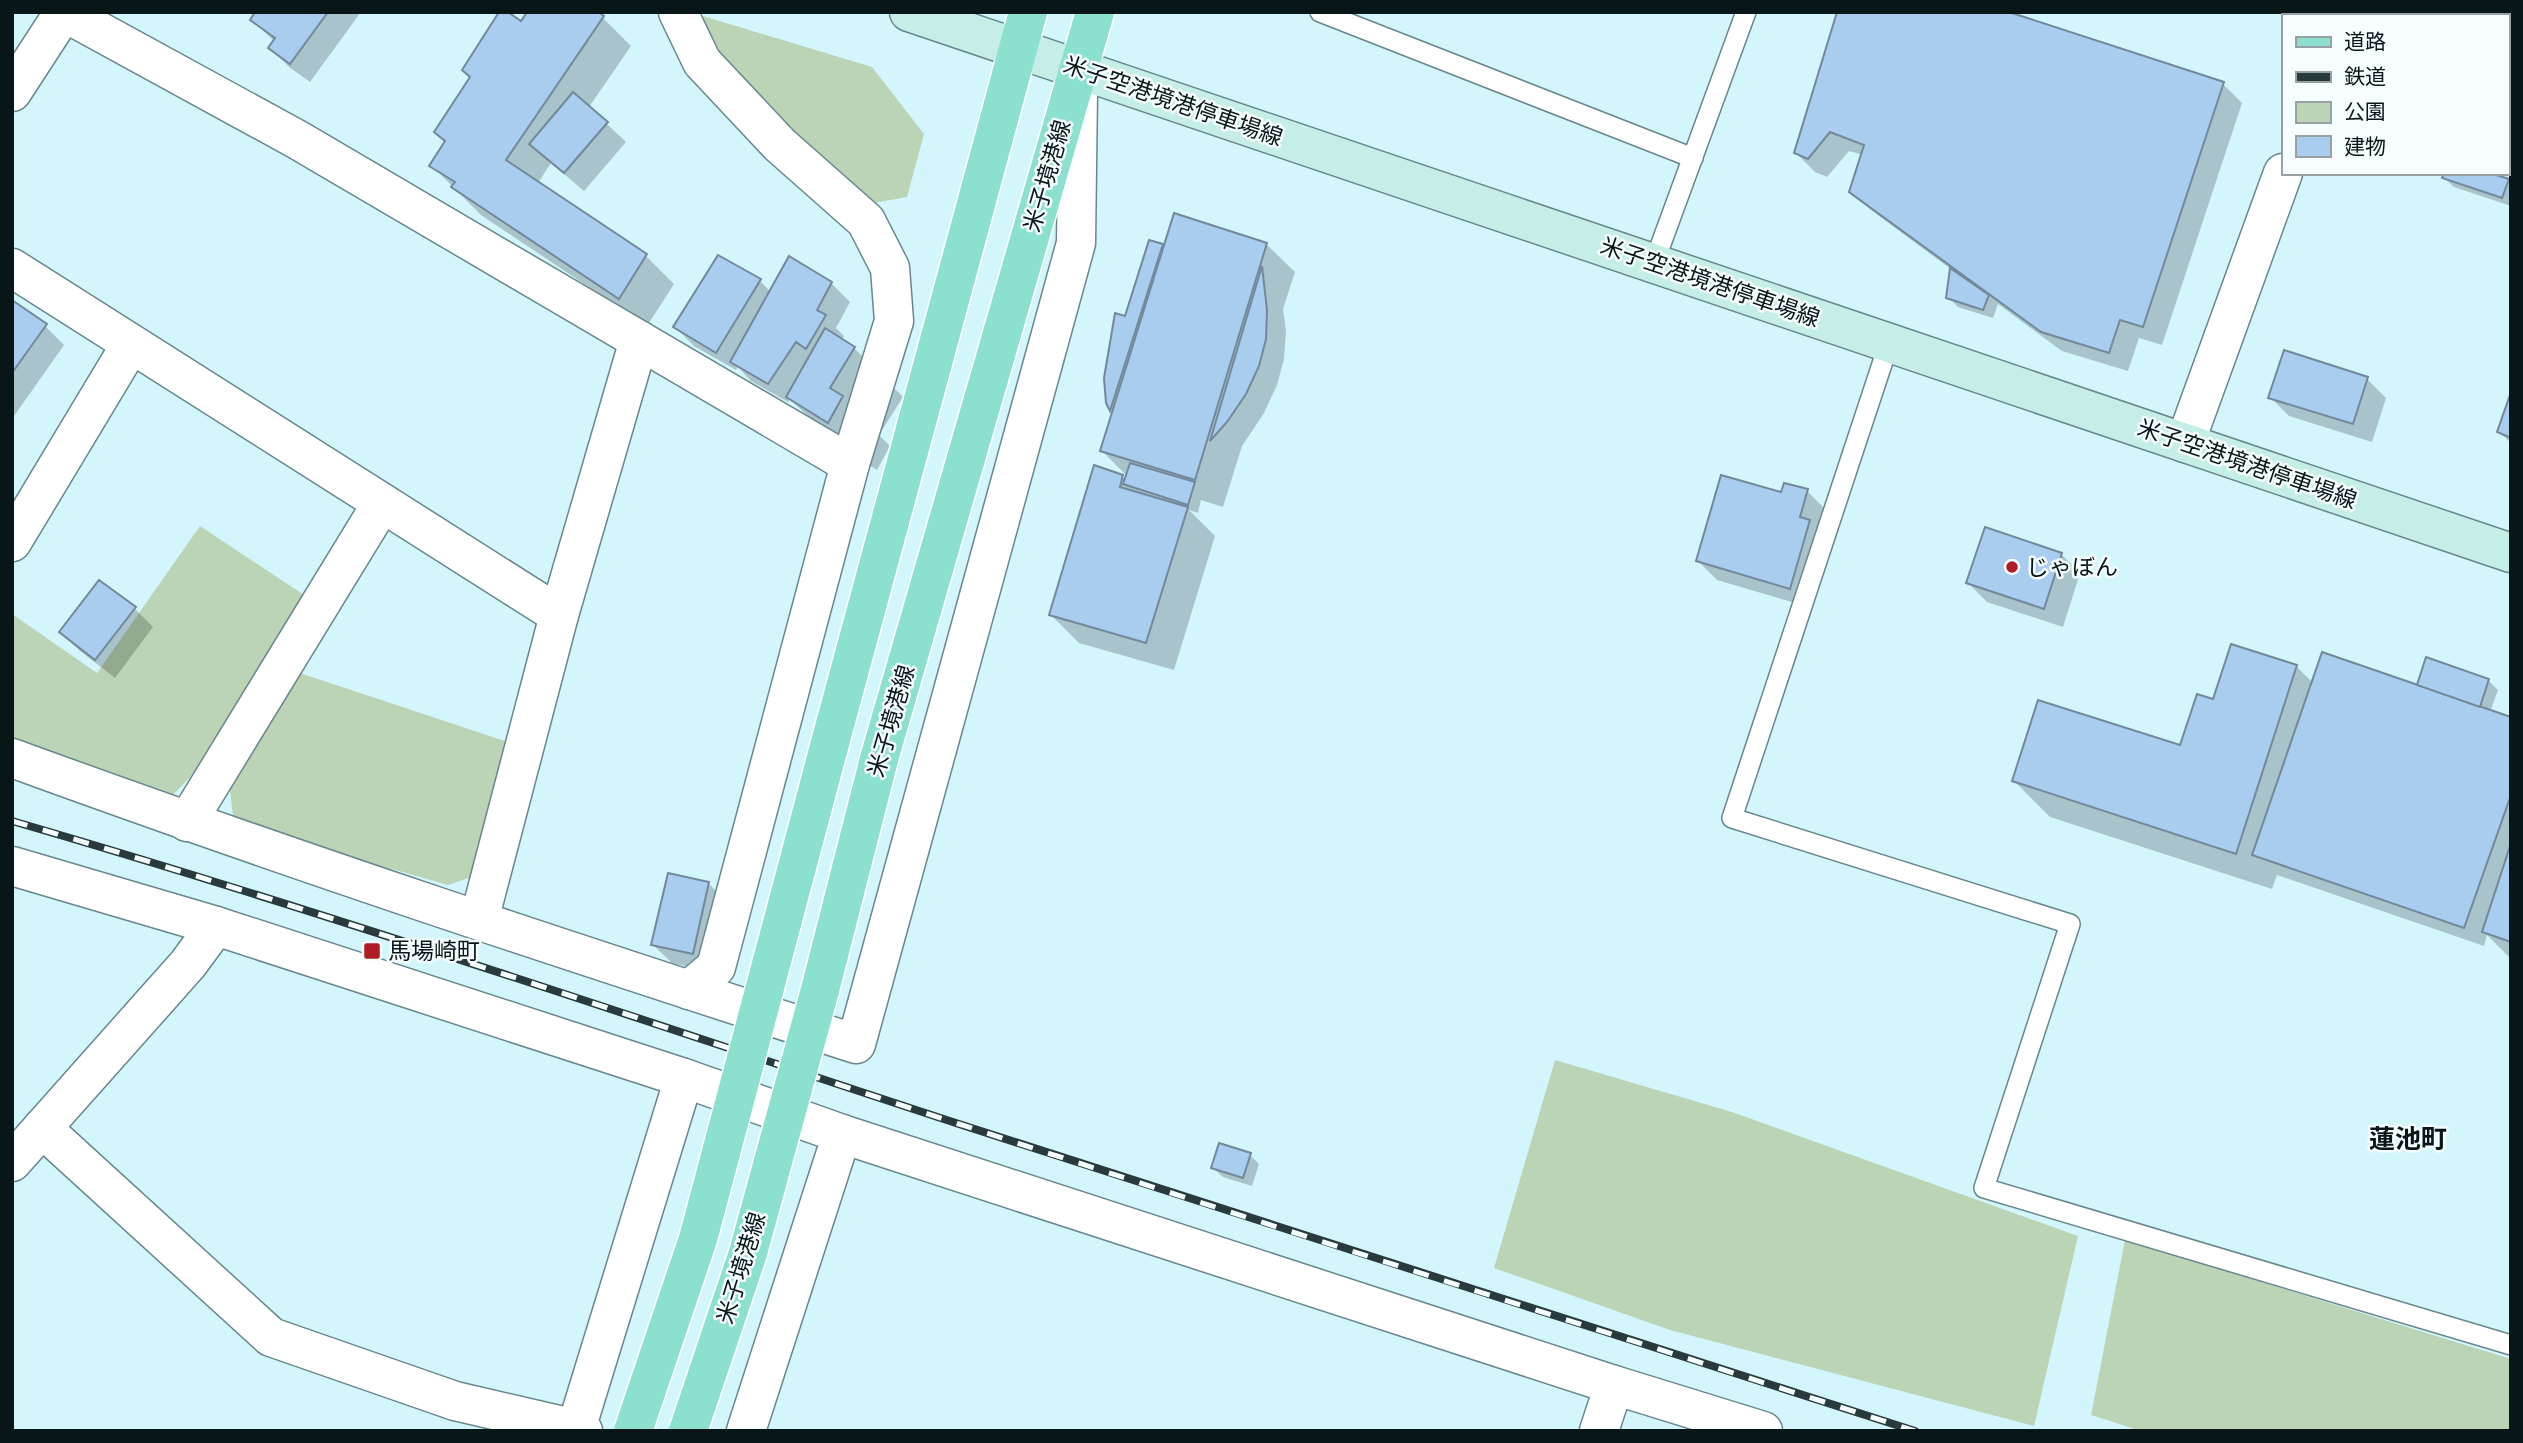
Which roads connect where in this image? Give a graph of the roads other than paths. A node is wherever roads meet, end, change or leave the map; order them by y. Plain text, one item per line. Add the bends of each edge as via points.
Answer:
1 (678, 12) edge
2 (909, 12) edge
3 (1028, 12) edge
4 (1095, 12) edge
5 (1320, 12) edge
6 (1746, 12) edge
7 (1018, 49) junction
8 (1078, 69) junction
9 (12, 92) edge
10 (1693, 158) junction
11 (2282, 175) edge
12 (1654, 263) junction
13 (12, 268) edge
14 (639, 340) junction
15 (1889, 343) junction
16 (131, 344) junction
17 (2185, 443) junction
18 (850, 464) junction
19 (383, 503) junction
20 (12, 542) edge
21 (2511, 553) edge
22 (559, 615) junction
23 (12, 758) edge
24 (187, 822) junction
25 (12, 866) edge
26 (479, 920) junction
27 (216, 926) junction
28 (689, 990) junction
29 (684, 1079) junction
30 (42, 1128) junction
31 (842, 1134) junction
32 (12, 1162) edge
33 (2511, 1345) edge
34 (1614, 1385) junction
35 (578, 1430) edge
36 (633, 1431) edge
37 (688, 1431) edge
38 (746, 1431) edge
39 (1599, 1431) edge
40 (1763, 1431) edge

1 - 18 street via 702,62 780,145 866,221 890,268 894,321
2 - 7 main road, 米子空港境港停車場線
3 - 7 main road
4 - 8 main road, 米子境港線
5 - 10 lane
6 - 10 lane
7 - 8 main road, 米子空港境港停車場線
7 - 36 main road, bridge via 698,1239
8 - 12 main road, 米子空港境港停車場線
8 - 28 street via 1076,243 856,1044
8 - 37 main road, 米子境港線, bridge via 879,760 748,1253
9 - 14 street via 64,12 298,140
10 - 12 lane
11 - 17 street
12 - 15 main road, 米子空港境港停車場線
13 - 16 street
14 - 18 street
14 - 22 street
15 - 17 main road, 米子空港境港停車場線
15 - 33 lane via 1732,818 2070,924 1984,1188
16 - 19 street
16 - 20 street
17 - 21 main road, 米子空港境港停車場線
18 - 28 street via 716,967
19 - 22 street
19 - 24 street
22 - 26 street
23 - 24 street
24 - 26 street
25 - 27 street
26 - 28 street
27 - 29 street
27 - 30 street via 188,964
29 - 31 street
29 - 35 street
30 - 32 street
30 - 35 street via 271,1337 455,1401
31 - 34 street
31 - 38 street
34 - 39 street
34 - 40 street

